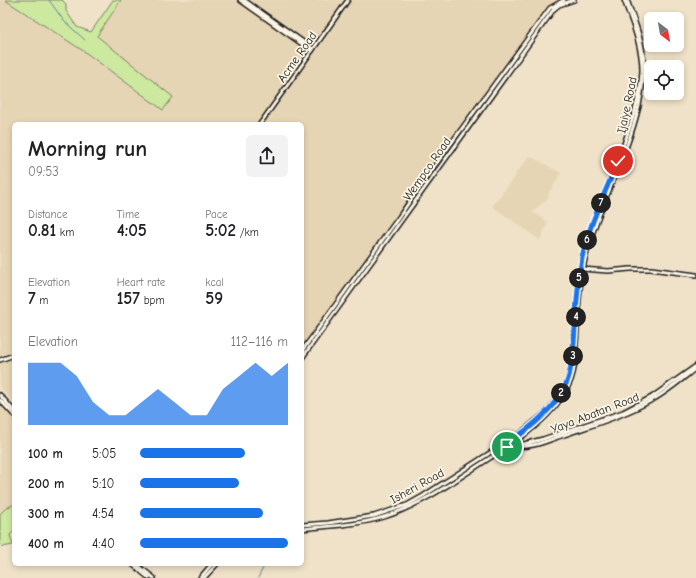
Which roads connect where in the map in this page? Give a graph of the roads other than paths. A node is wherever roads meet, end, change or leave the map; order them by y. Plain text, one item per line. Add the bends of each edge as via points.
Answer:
1 (240, 0) edge
2 (244, 0) edge
3 (348, 0) edge
4 (564, 0) edge
5 (574, 0) edge
6 (624, 0) edge
7 (627, 0) edge
8 (313, 50) junction
9 (261, 122) edge
10 (582, 268) junction
11 (696, 275) edge
12 (304, 348) edge
13 (575, 351) joint
14 (304, 355) edge
15 (12, 356) edge
16 (0, 360) edge
17 (696, 367) edge
18 (0, 395) edge
19 (0, 400) edge
20 (12, 409) edge
21 (12, 413) edge
22 (513, 443) junction
23 (374, 518) junction
24 (304, 525) edge
25 (304, 529) edge
26 (134, 566) edge
27 (139, 566) edge
28 (210, 566) edge
29 (215, 566) edge
30 (148, 578) edge
31 (154, 578) edge
32 (200, 578) edge
33 (204, 578) edge

1 - 8 main road
2 - 8 main road
3 - 8 main road, Acme Road
4 - 12 main road, Wempco Road via 550,8
5 - 14 main road, Wempco Road via 554,9
6 - 10 main road, Ijaiye Road via 639,50 642,71 640,89 618,161 588,237
7 - 10 main road, Ijaiye Road via 643,52 643,87 626,151 591,238
8 - 9 main road, Acme Road
10 - 11 main road via 608,271 651,269
10 - 13 main road, Ijaiye Road
13 - 22 main road, Isheri Road via 571,380 563,396 539,422
15 - 16 main road
17 - 22 main road, Yaya Abatan Road via 652,397 623,412 543,440 524,444
18 - 20 main road
19 - 21 main road
22 - 23 main road, Isheri Road via 407,505
22 - 23 main road, Isheri Road via 420,502
23 - 24 main road, Isheri Road
23 - 25 main road, Isheri Road via 349,524
26 - 30 main road
27 - 31 main road
28 - 32 main road
29 - 33 main road

